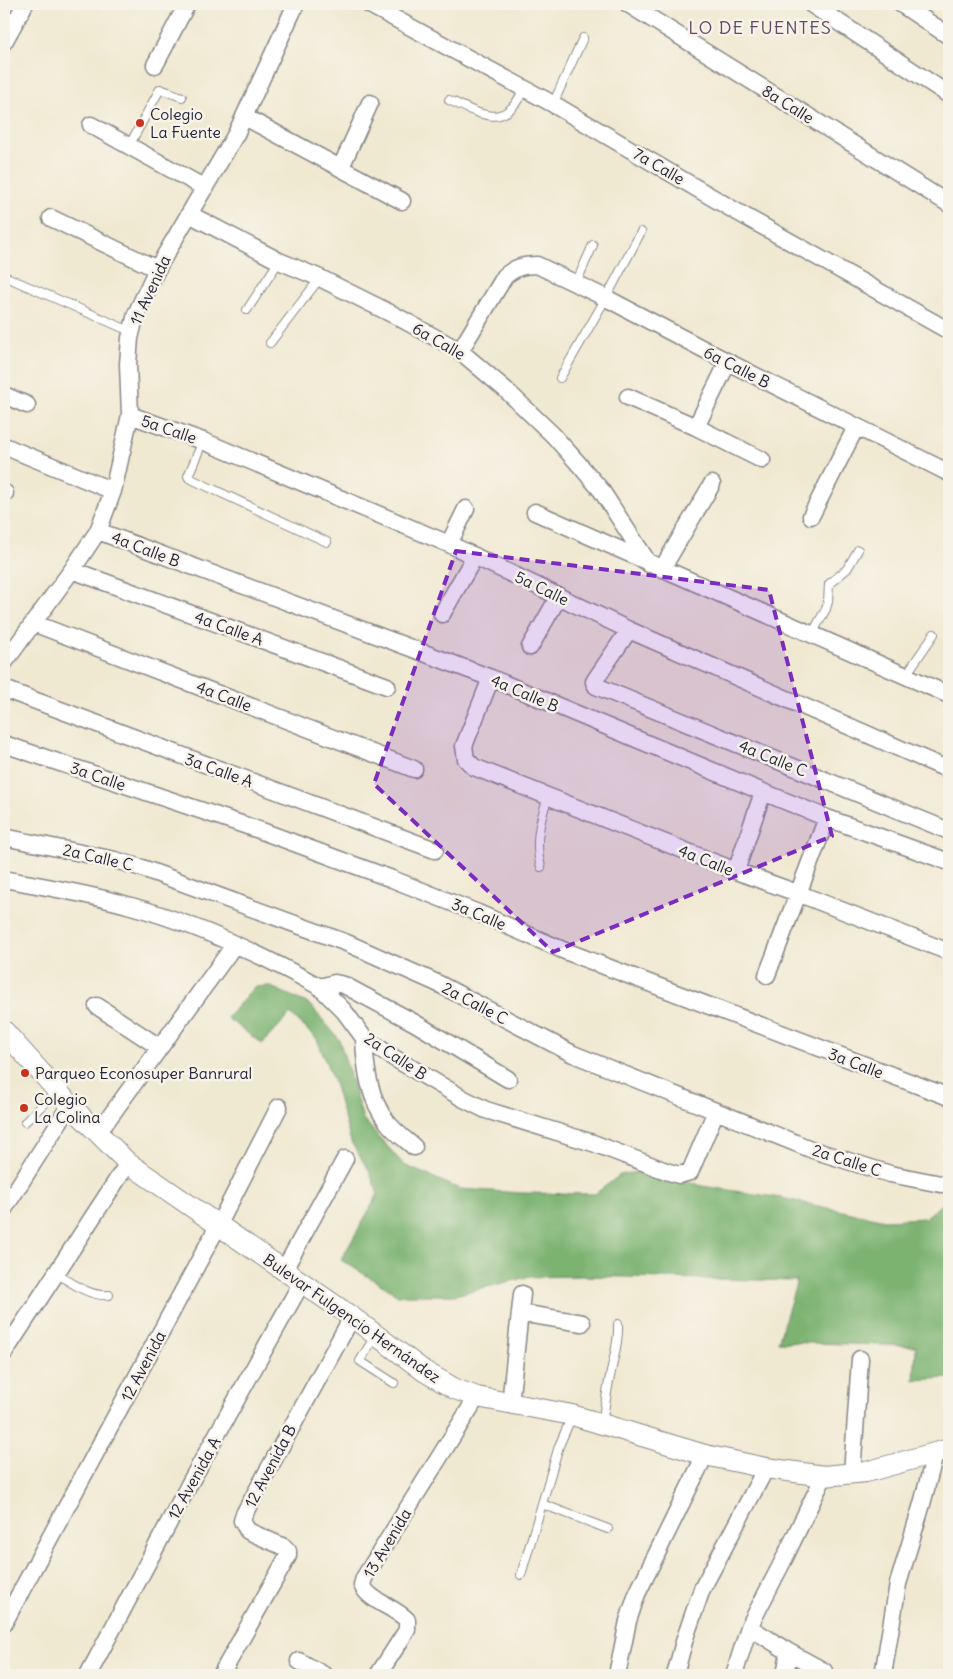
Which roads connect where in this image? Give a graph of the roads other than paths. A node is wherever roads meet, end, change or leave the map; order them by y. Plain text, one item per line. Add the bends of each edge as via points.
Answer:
1 (25, 4) edge
2 (187, 4) edge
3 (296, 4) edge
4 (368, 4) edge
5 (628, 4) edge
6 (811, 4) edge
7 (901, 4) edge
8 (949, 36) edge
9 (583, 38) dead end
10 (4, 42) edge
11 (155, 65) dead end
12 (524, 88) junction
13 (949, 95) edge
14 (182, 97) dead end
15 (449, 100) dead end
16 (370, 103) dead end
17 (552, 104) junction
18 (245, 116) junction
19 (91, 125) dead end
20 (130, 146) junction
21 (341, 167) junction
22 (205, 188) junction
23 (402, 201) dead end
24 (949, 204) edge
25 (189, 214) junction
26 (51, 218) dead end
27 (641, 232) dead end
28 (593, 245) dead end
29 (279, 261) junction
30 (157, 269) junction
31 (4, 276) edge
32 (320, 278) junction
33 (576, 283) junction
34 (606, 298) junction
35 (247, 310) dead end
36 (130, 331) junction
37 (949, 331) edge
38 (270, 343) dead end
39 (460, 351) junction
40 (728, 362) junction
41 (560, 378) dead end
42 (4, 396) edge
43 (628, 397) dead end
44 (27, 405) dead end
45 (130, 415) junction
46 (856, 426) junction
47 (696, 428) junction
48 (203, 440) junction
49 (4, 446) edge
50 (762, 460) dead end
51 (949, 473) edge
52 (712, 484) dead end
53 (113, 491) junction
54 (466, 509) dead end
55 (535, 512) dead end
56 (811, 516) dead end
57 (98, 531) junction
58 (327, 542) dead end
59 (449, 544) junction
60 (858, 550) dead end
61 (475, 556) junction
62 (655, 566) junction
63 (72, 570) junction
64 (559, 596) junction
65 (442, 614) dead end
66 (33, 622) junction
67 (629, 630) junction
68 (812, 634) junction
69 (934, 634) dead end
70 (530, 647) dead end
71 (4, 663) edge
72 (906, 675) junction
73 (492, 678) junction
74 (386, 686) dead end
75 (4, 689) edge
76 (949, 695) edge
77 (4, 744) edge
78 (414, 769) dead end
79 (949, 770) edge
80 (763, 792) junction
81 (548, 797) junction
82 (827, 818) junction
83 (949, 831) edge
84 (4, 837) edge
85 (435, 850) dead end
86 (949, 862) edge
87 (541, 867) dead end
88 (736, 872) junction
89 (4, 879) edge
90 (797, 893) junction
91 (235, 944) junction
92 (949, 952) edge
93 (767, 975) dead end
94 (320, 987) junction
95 (97, 1006) dead end
96 (4, 1031) edge
97 (364, 1038) junction
98 (159, 1047) junction
99 (508, 1079) dead end
100 (64, 1098) junction
101 (949, 1098) edge
102 (279, 1107) dead end
103 (716, 1111) junction
104 (25, 1122) dead end
105 (98, 1134) junction
106 (414, 1147) dead end
107 (345, 1159) dead end
108 (128, 1163) junction
109 (941, 1184) dead end
110 (4, 1209) edge
111 (219, 1224) junction
112 (284, 1270) junction
113 (56, 1273) junction
114 (302, 1282) junction
115 (522, 1294) dead end
116 (109, 1295) dead end
117 (520, 1313) junction
118 (352, 1317) junction
119 (582, 1323) dead end
120 (618, 1324) dead end
121 (375, 1336) junction
122 (4, 1353) edge
123 (860, 1359) dead end
124 (394, 1383) dead end
125 (478, 1397) junction
126 (510, 1404) junction
127 (572, 1415) junction
128 (602, 1424) junction
129 (942, 1452) edge
130 (705, 1455) junction
131 (766, 1468) junction
132 (852, 1474) junction
133 (824, 1476) junction
134 (542, 1504) junction
135 (608, 1529) dead end
136 (521, 1574) dead end
137 (4, 1624) edge
138 (749, 1627) junction
139 (788, 1652) junction
140 (299, 1661) dead end
141 (824, 1671) dead end
142 (88, 1675) edge
143 (221, 1675) edge
144 (324, 1675) edge
145 (378, 1675) edge
146 (617, 1675) edge
147 (675, 1675) edge
148 (734, 1675) edge
149 (785, 1675) edge
150 (883, 1675) edge

1 - 10 street
2 - 11 street
3 - 18 street, 11 Avenida
4 - 12 street, 7a Calle
5 - 24 street, 8a Calle
6 - 13 street
7 - 8 street
9 - 17 lane
12 - 15 lane via 510,111 497,117
12 - 17 street, 7a Calle
14 - 20 lane via 160,89
16 - 21 street
17 - 37 street, 7a Calle
18 - 21 street
18 - 22 street, 11 Avenida
19 - 20 street
20 - 22 street
21 - 23 street
22 - 25 street, 11 Avenida
25 - 29 street, 6a Calle
25 - 30 street, 11 Avenida
26 - 30 street
27 - 34 lane
28 - 33 lane
29 - 32 street, 6a Calle
29 - 35 lane
30 - 36 street, 11 Avenida
31 - 36 lane
32 - 38 lane
32 - 39 street, 6a Calle
33 - 34 street, 6a Calle B
33 - 39 street, 6a Calle B via 537,265 515,268 505,276
34 - 40 street, 6a Calle B
34 - 41 lane
36 - 45 street, 11 Avenida
39 - 62 street, 6a Calle via 553,435 601,490
40 - 46 street, 6a Calle B
40 - 47 street
42 - 44 street
43 - 47 street
45 - 48 street, 5a Calle
45 - 53 street, 11 Avenida
46 - 51 street, 6a Calle B
46 - 56 street
47 - 50 street
48 - 58 lane via 188,476 192,480
48 - 59 street, 5a Calle
49 - 53 street
52 - 62 street
53 - 57 street, 11 Avenida
54 - 59 street
55 - 62 street
57 - 63 street, 11 Avenida
57 - 73 street, 4a Calle B
59 - 61 street, 5a Calle
60 - 68 lane via 847,569 829,584 826,609
61 - 64 street, 5a Calle
61 - 65 street
62 - 68 street
63 - 66 street, 11 Avenida
63 - 74 street, 4a Calle A
64 - 67 street, 5a Calle
64 - 70 street
66 - 71 street, 11 Avenida
66 - 78 street, 4a Calle
67 - 79 street, 5a Calle
67 - 83 street, 4a Calle C via 594,680 596,686
68 - 72 street
69 - 72 lane
72 - 76 street
73 - 80 street, 4a Calle B
73 - 81 street, 4a Calle via 464,746 466,759 474,767
75 - 85 street, 3a Calle A
77 - 101 street, 3a Calle via 259,830 392,879 565,951
80 - 82 street, 4a Calle B
80 - 88 street
81 - 87 lane via 538,840
81 - 88 street, 4a Calle
82 - 86 street, 4a Calle B
82 - 90 street
84 - 103 street, 2a Calle C via 142,868 347,943 437,983 573,1054
88 - 90 street, 4a Calle
89 - 91 street, 2a Calle B via 130,905
90 - 92 street, 4a Calle
90 - 93 street
91 - 94 street, 2a Calle B
91 - 98 street
94 - 97 street, 2a Calle B
94 - 99 street via 334,983 344,985
95 - 98 street
96 - 100 street, Bulevar Fulgencio Hernández
97 - 103 street, 2a Calle B via 486,1110 593,1143 679,1175 690,1172
97 - 106 street via 366,1070 374,1098 389,1125
98 - 105 street
100 - 104 lane
100 - 105 street, Bulevar Fulgencio Hernández
100 - 110 street
102 - 111 street, 12 Avenida
103 - 109 street, 2a Calle C via 813,1150 890,1174
105 - 108 street, Bulevar Fulgencio Hernández
107 - 112 street
108 - 111 street, Bulevar Fulgencio Hernández
108 - 113 street
111 - 112 street, Bulevar Fulgencio Hernández
111 - 137 street, 12 Avenida
112 - 114 street, Bulevar Fulgencio Hernández
113 - 116 lane via 92,1294
113 - 122 street
114 - 118 street, Bulevar Fulgencio Hernández
114 - 142 street, 12 Avenida A
115 - 117 street
117 - 119 street
117 - 126 street
118 - 121 street, Bulevar Fulgencio Hernández
118 - 143 street, 12 Avenida B via 244,1514 242,1521 248,1531 284,1546 288,1556
120 - 128 lane via 617,1350
121 - 124 lane via 360,1361
121 - 125 street, Bulevar Fulgencio Hernández via 424,1371 455,1389
123 - 132 street
125 - 126 street, Bulevar Fulgencio Hernández
125 - 145 street, 13 Avenida via 364,1578 365,1592 407,1620 407,1630
126 - 127 street, Bulevar Fulgencio Hernández
127 - 128 street, Bulevar Fulgencio Hernández
127 - 134 lane
128 - 130 street, Bulevar Fulgencio Hernández
129 - 132 street, Bulevar Fulgencio Hernández
129 - 150 street via 922,1504 898,1584
130 - 131 street, Bulevar Fulgencio Hernández
130 - 146 street via 637,1594
131 - 133 street, Bulevar Fulgencio Hernández
131 - 147 street via 702,1589
132 - 133 street, Bulevar Fulgencio Hernández
133 - 138 street
134 - 135 lane
134 - 136 lane
138 - 139 street
138 - 148 street
139 - 141 street
139 - 149 street
140 - 144 street

